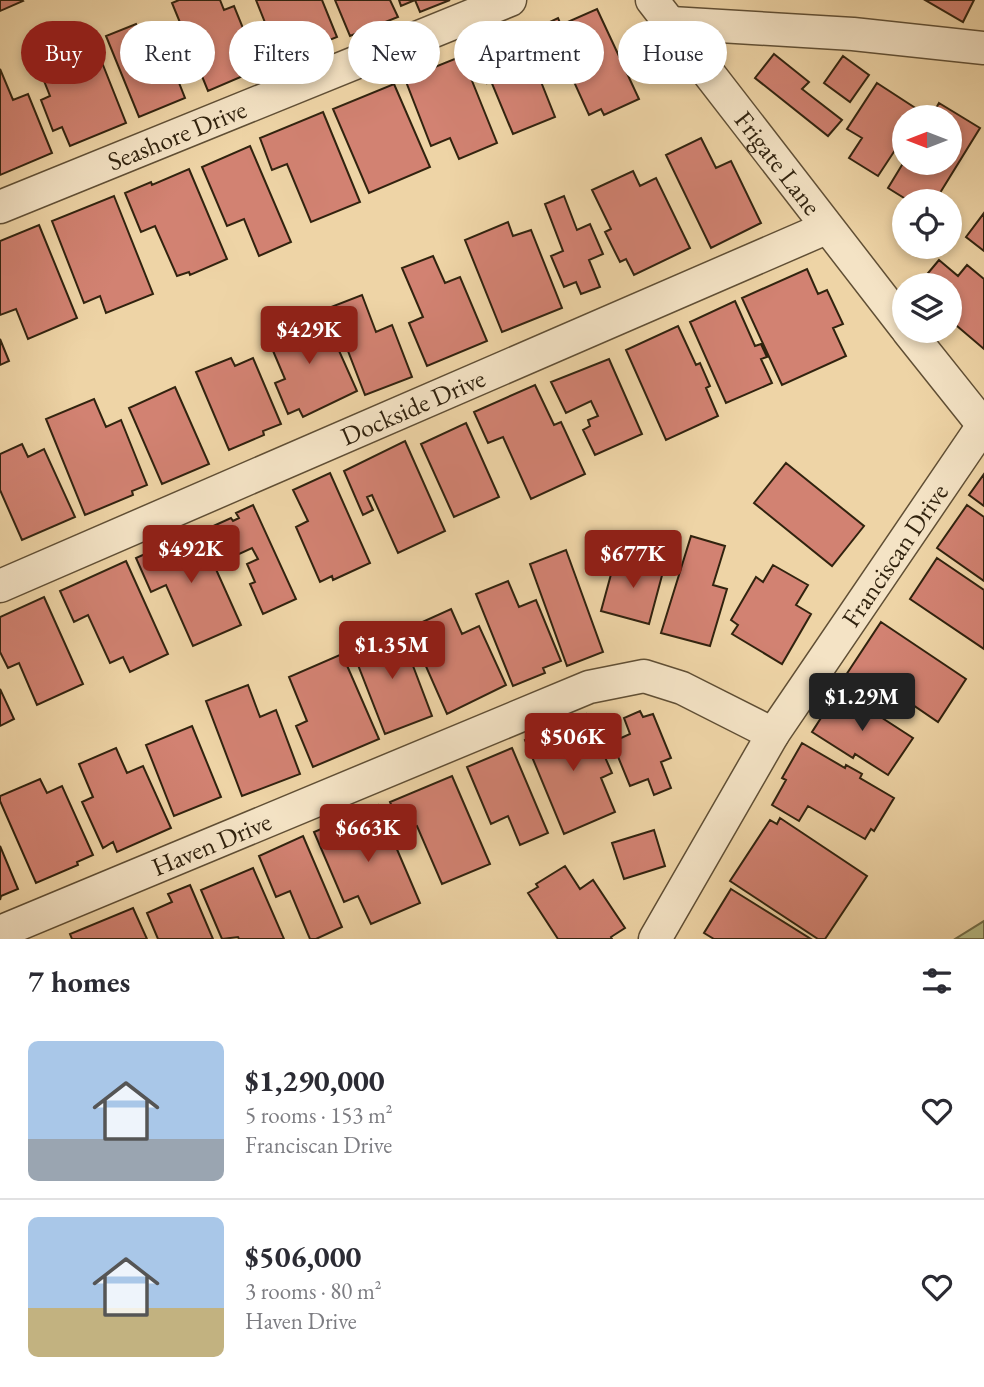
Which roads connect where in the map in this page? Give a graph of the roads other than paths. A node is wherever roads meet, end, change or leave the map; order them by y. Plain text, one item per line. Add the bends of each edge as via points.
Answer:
1 (510, 0) edge
2 (661, 12) edge
3 (984, 48) edge
4 (0, 207) edge
5 (826, 228) junction
6 (892, 311) edge
7 (917, 343) edge
8 (983, 425) edge
9 (0, 586) edge
10 (773, 734) junction
11 (0, 932) edge
12 (655, 939) edge

1 - 4 street, Seashore Drive
2 - 3 street
2 - 5 street, Frigate Lane
5 - 6 street, Frigate Lane
5 - 9 street, Dockside Drive
7 - 8 street, Frigate Lane
8 - 10 street, Franciscan Drive
10 - 11 street, Haven Drive via 682,688 644,676 589,687
10 - 12 street, Franciscan Drive

